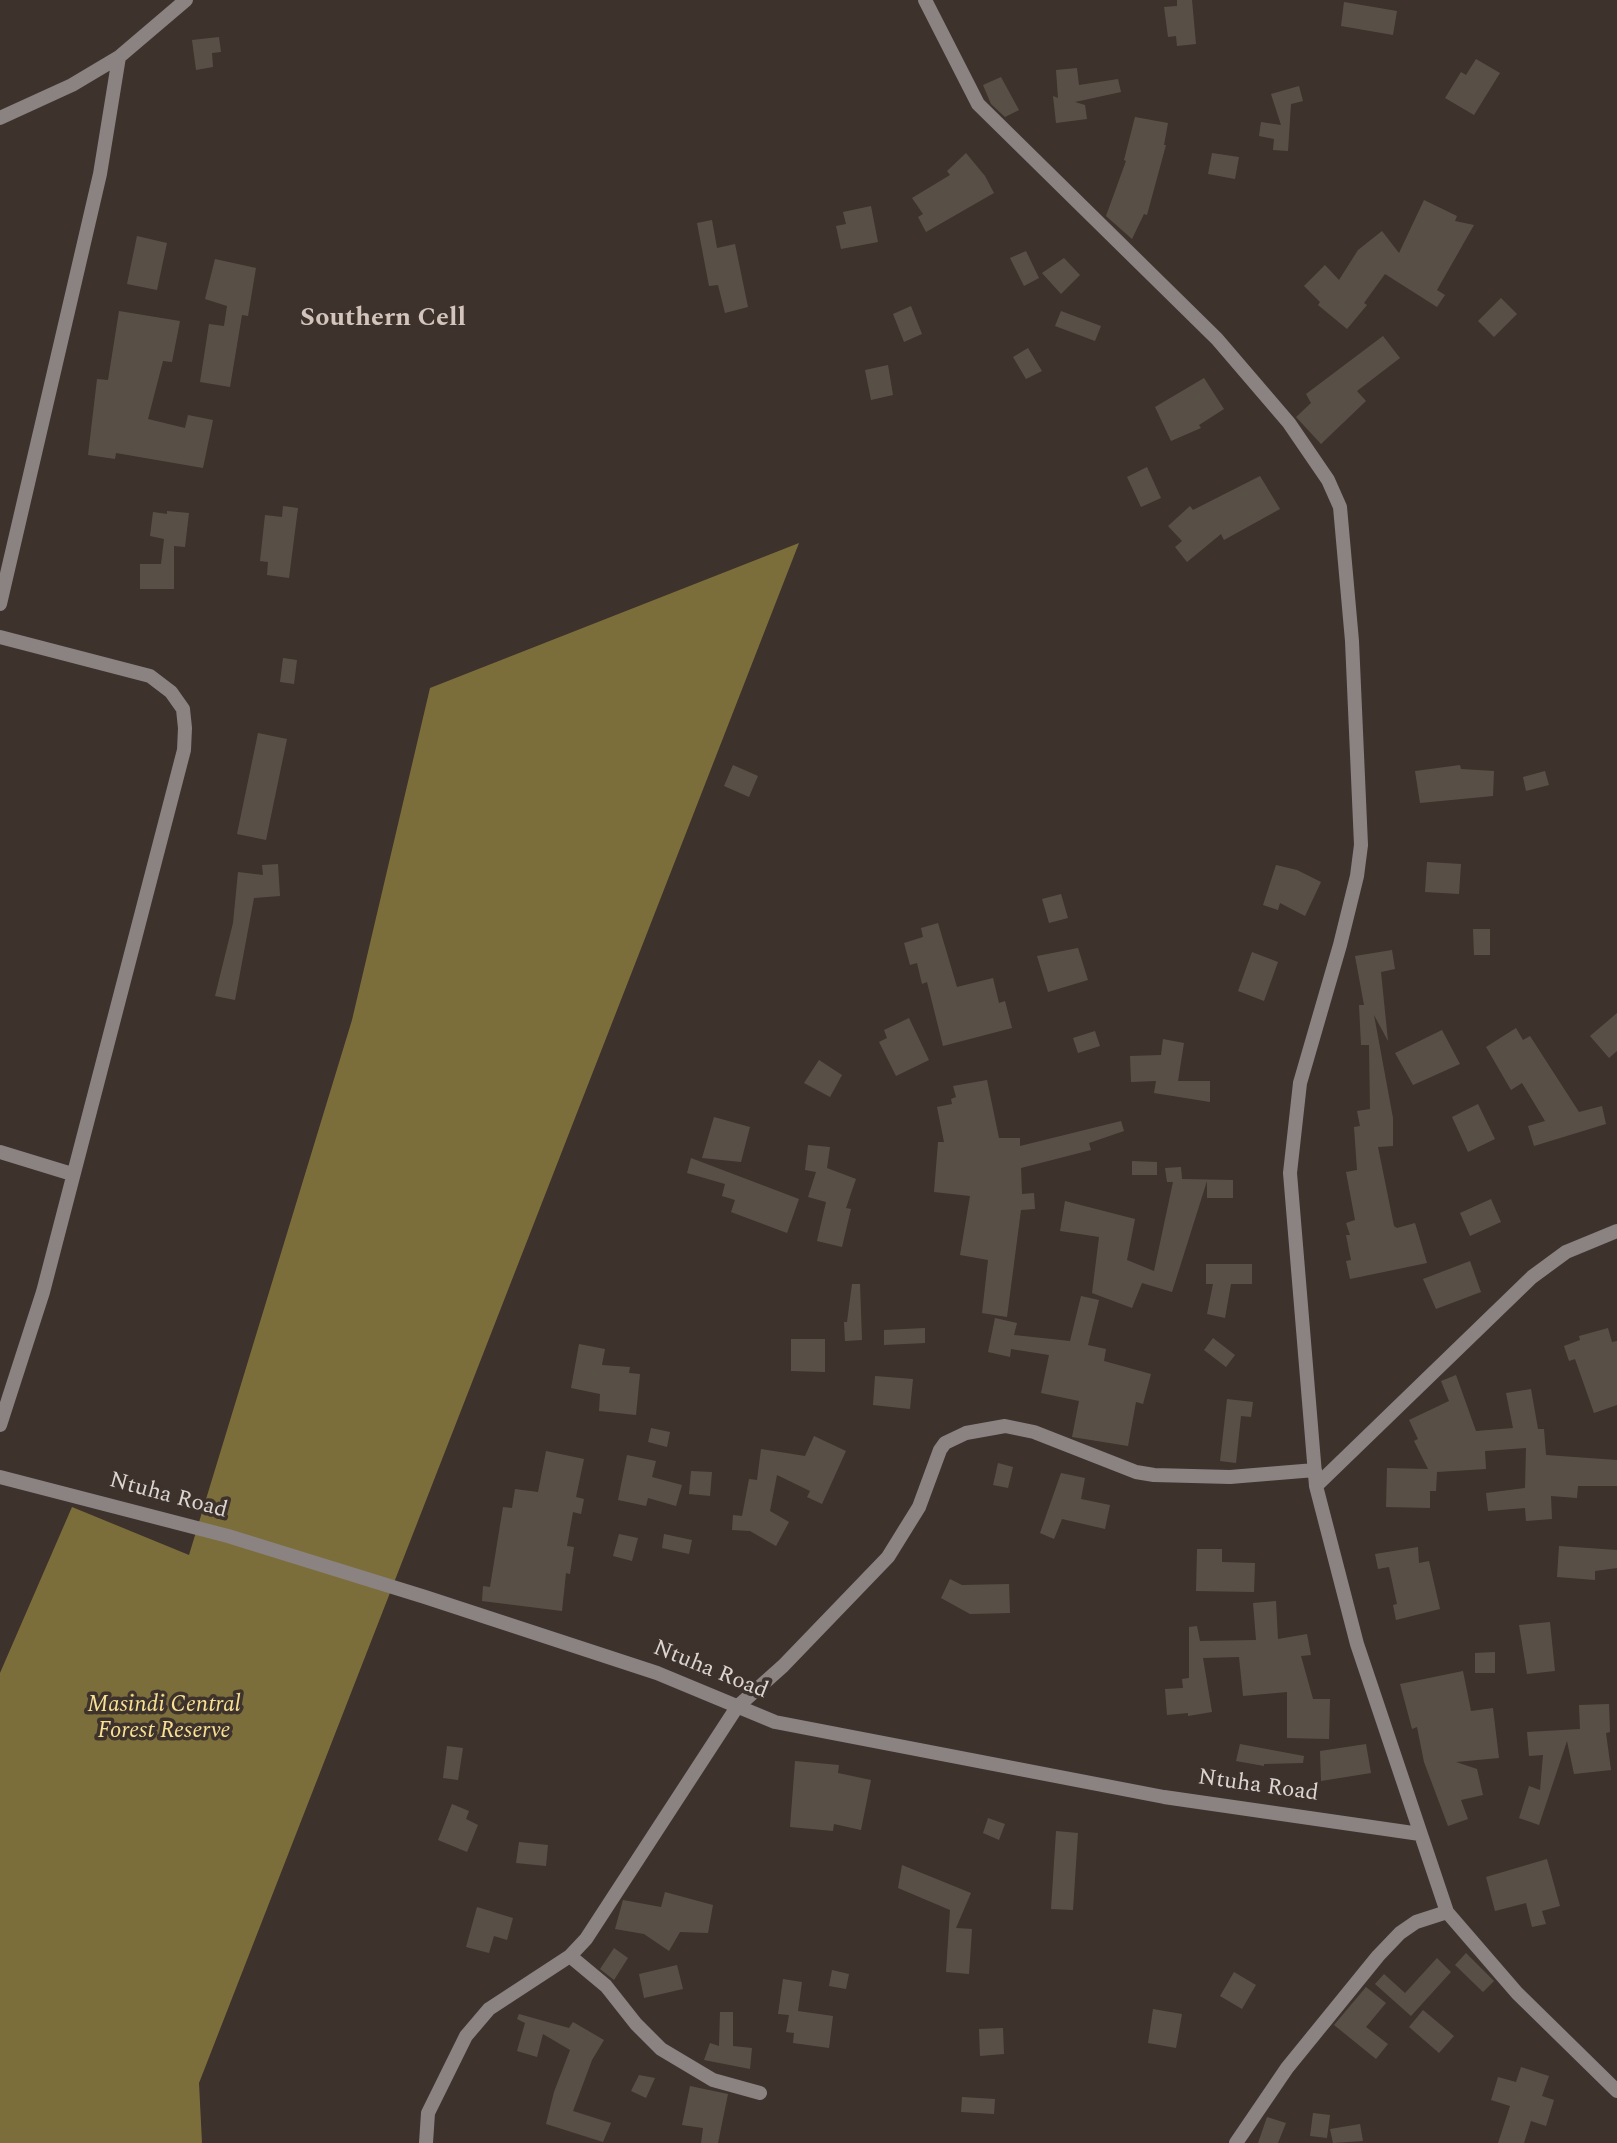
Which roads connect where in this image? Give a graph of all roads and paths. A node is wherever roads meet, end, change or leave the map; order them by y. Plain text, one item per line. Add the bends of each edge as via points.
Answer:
1 (186, 0) edge
2 (925, 0) edge
3 (118, 57) junction
4 (0, 118) edge
5 (0, 604) edge
6 (0, 637) edge
7 (0, 1152) edge
8 (72, 1174) junction
9 (1617, 1231) edge
10 (0, 1425) edge
11 (1314, 1470) junction
12 (0, 1477) edge
13 (1316, 1486) junction
14 (737, 1707) junction
15 (1420, 1833) junction
16 (1447, 1912) junction
17 (570, 1956) junction
18 (1617, 2091) edge
19 (760, 2093) dead end
20 (426, 2143) edge
21 (1236, 2143) edge

1 - 3 street
2 - 11 street via 978,104 1217,339 1289,423 1328,480 1339,507 1352,641 1361,845 1343,934 1300,1083 1290,1173
3 - 4 street via 72,86
3 - 5 street via 100,174
6 - 8 street via 150,676 177,700 186,728 184,750
7 - 8 street
8 - 10 street via 43,1292
9 - 13 street via 1566,1252 1532,1277
11 - 13 street
11 - 14 street via 1230,1477 1154,1475 1021,1429 990,1427 955,1437 940,1450 919,1507 888,1557
12 - 14 street, Ntuha Road via 228,1536 437,1601 645,1669
13 - 15 street via 1357,1644
14 - 15 street, Ntuha Road via 799,1727 1164,1797
14 - 17 street via 586,1939
15 - 16 street
16 - 18 street via 1517,1993
16 - 21 street via 1416,1922 1385,1948 1287,2068
17 - 19 street via 606,1986 661,2049 713,2080
17 - 20 street via 478,2020 436,2092 425,2127

